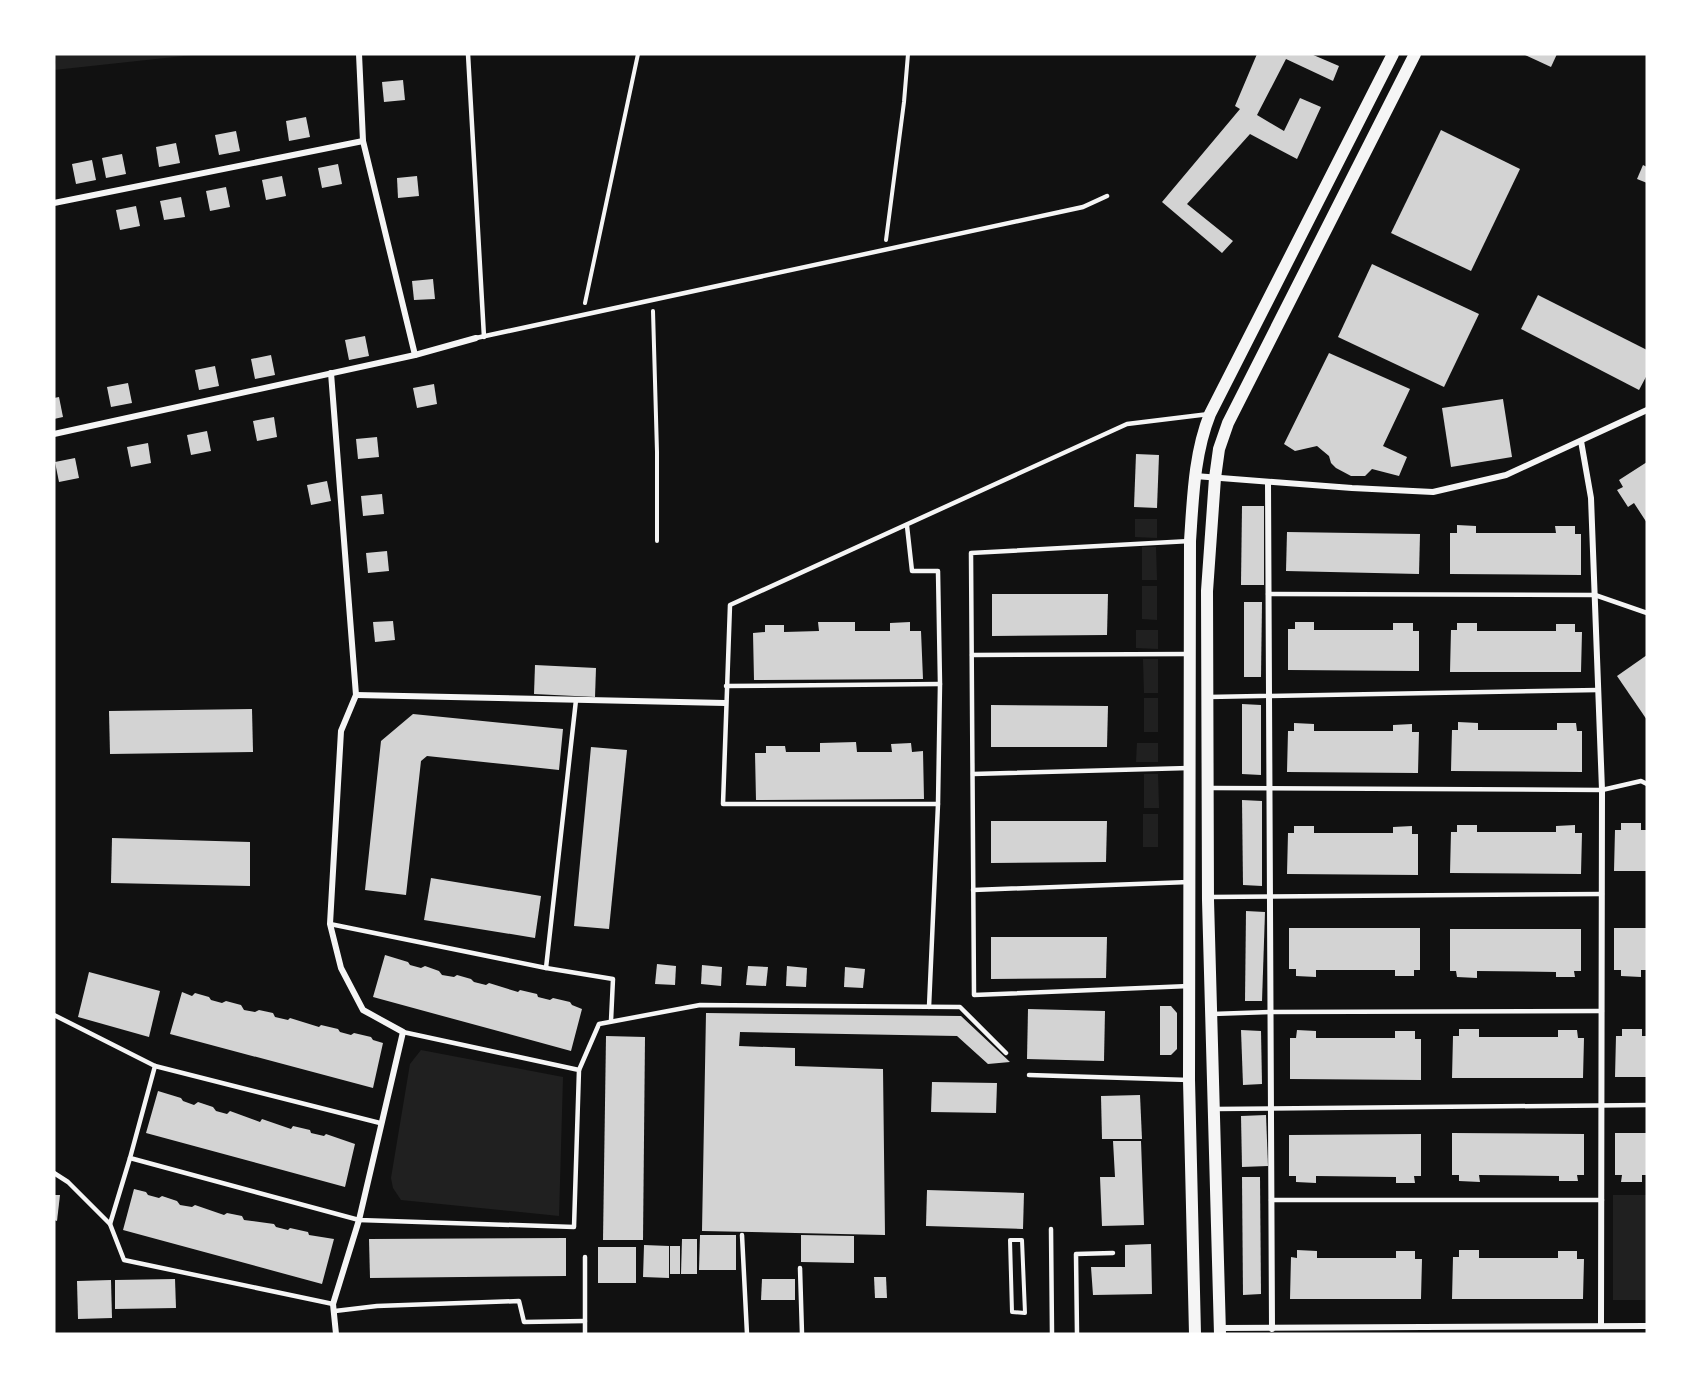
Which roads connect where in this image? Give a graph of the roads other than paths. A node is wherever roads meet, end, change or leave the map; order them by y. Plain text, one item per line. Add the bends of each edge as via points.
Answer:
1 (359, 54) edge
2 (468, 54) edge
3 (1393, 54) edge
4 (1415, 54) edge
5 (363, 141) junction
6 (1107, 196) dead end
7 (54, 203) edge
8 (484, 337) junction
9 (477, 338) joint
10 (415, 355) junction
11 (331, 373) junction
12 (1647, 410) edge
13 (1210, 414) junction
14 (54, 434) edge
15 (1581, 441) junction
16 (1195, 476) junction
17 (1215, 478) junction
18 (1268, 482) junction
19 (907, 526) junction
20 (1190, 542) junction
21 (1268, 594) junction
22 (1595, 595) junction
23 (1647, 613) edge
24 (1190, 654) junction
25 (972, 655) junction
26 (940, 684) junction
27 (726, 686) junction
28 (1598, 690) junction
29 (356, 694) junction
30 (1269, 696) junction
31 (1208, 697) junction
32 (576, 700) junction
33 (725, 703) junction
34 (1189, 768) junction
35 (973, 774) junction
36 (1647, 784) edge
37 (1208, 788) junction
38 (1269, 789) junction
39 (1602, 790) junction
40 (938, 804) junction
41 (1189, 882) junction
42 (973, 890) junction
43 (1602, 894) junction
44 (1270, 896) junction
45 (1208, 897) junction
46 (330, 924) junction
47 (546, 968) junction
48 (1189, 986) junction
49 (929, 1007) junction
50 (1602, 1011) junction
51 (1270, 1012) junction
52 (1211, 1014) junction
53 (54, 1015) edge
54 (611, 1021) junction
55 (403, 1032) junction
56 (1006, 1053) dead end
57 (154, 1066) junction
58 (579, 1070) junction
59 (1029, 1075) dead end
60 (1189, 1080) junction
61 (1647, 1105) edge
62 (1602, 1106) junction
63 (1214, 1109) junction
64 (1270, 1109) junction
65 (380, 1123) junction
66 (130, 1158) junction
67 (54, 1173) edge
68 (1271, 1200) junction
69 (1602, 1200) junction
70 (359, 1220) junction
71 (110, 1224) junction
72 (1051, 1229) dead end
73 (742, 1235) dead end
74 (1113, 1253) dead end
75 (585, 1257) dead end
76 (800, 1268) dead end
77 (334, 1307) junction
78 (585, 1321) junction
79 (1601, 1325) junction
80 (1647, 1326) edge
81 (1272, 1329) junction
82 (1220, 1331) edge
83 (336, 1334) edge
84 (585, 1334) edge
85 (747, 1334) edge
86 (802, 1334) edge
87 (1053, 1334) edge
88 (1077, 1334) edge
89 (1195, 1334) edge

1 - 5 street
2 - 8 lane
3 - 13 main road
4 - 17 main road via 1228,423
5 - 7 street
5 - 10 street
6 - 8 lane via 1083,207
8 - 9 lane
9 - 10 street
10 - 11 street
11 - 14 street
11 - 29 street
12 - 15 street
13 - 16 main road
13 - 19 lane via 1128,424
15 - 18 street via 1506,475 1433,492
15 - 22 street via 1591,498
16 - 17 street
16 - 20 main road
17 - 18 street
17 - 31 main road via 1207,591
18 - 21 street
19 - 26 lane via 912,571 938,571
19 - 27 lane via 730,605
20 - 24 main road
20 - 25 lane via 971,553
21 - 22 lane
21 - 30 street
22 - 23 lane
22 - 28 street
24 - 25 lane
24 - 34 main road
25 - 35 lane
26 - 27 lane
26 - 40 lane
27 - 33 lane
28 - 30 lane
28 - 39 street
29 - 32 street
29 - 46 street via 341,731
30 - 31 lane
30 - 38 street
31 - 37 main road
32 - 33 street
32 - 47 lane
33 - 40 lane via 723,804
34 - 35 lane
34 - 41 main road
35 - 42 lane
36 - 39 lane via 1641,781
37 - 38 lane
37 - 45 main road
38 - 39 lane
38 - 44 street
39 - 43 street
40 - 49 lane
41 - 42 lane
41 - 48 main road
42 - 48 lane via 974,995
43 - 44 lane
43 - 50 street
44 - 45 lane
44 - 51 street
45 - 52 main road
46 - 47 lane
46 - 55 street via 341,968 363,1010
47 - 54 lane via 613,979
48 - 60 main road
49 - 54 lane via 700,1005
49 - 56 lane via 960,1007
50 - 51 lane
50 - 62 street
51 - 52 lane
51 - 64 street
52 - 63 main road
53 - 57 lane
54 - 58 lane via 598,1023
55 - 58 lane
55 - 65 street
57 - 65 lane
57 - 66 lane
58 - 70 lane via 574,1227
59 - 60 lane
60 - 89 main road
61 - 62 lane
62 - 64 lane
62 - 69 street
63 - 64 lane
63 - 82 main road
64 - 68 street
65 - 70 street
66 - 70 lane
66 - 71 lane
67 - 71 lane
68 - 69 lane
68 - 81 street
69 - 79 street
70 - 77 street
71 - 77 lane via 124,1260
72 - 87 lane
73 - 85 lane
74 - 88 lane via 1076,1254
75 - 78 lane
76 - 86 lane
77 - 78 lane via 519,1301 524,1322
77 - 83 street
78 - 84 lane
79 - 80 street
79 - 81 street
81 - 82 street

